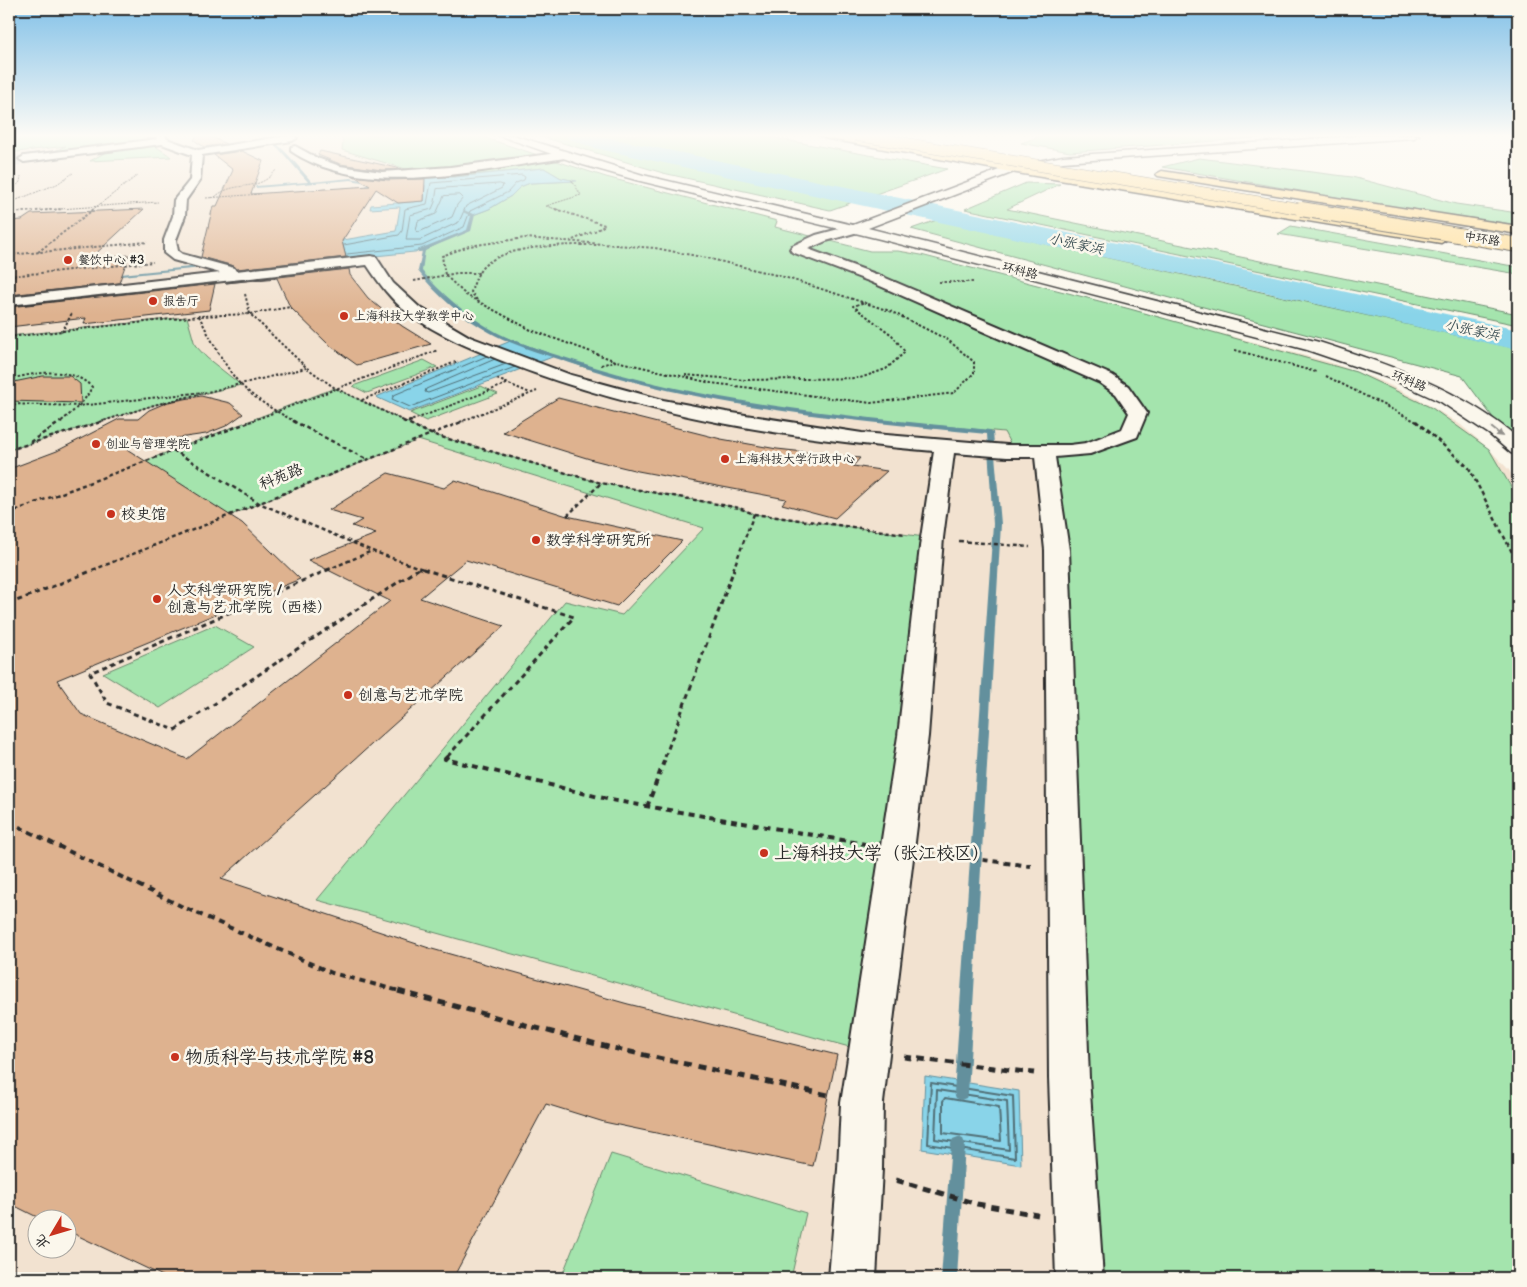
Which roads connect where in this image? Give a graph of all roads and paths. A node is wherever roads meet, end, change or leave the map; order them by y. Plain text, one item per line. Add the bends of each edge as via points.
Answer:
1 (29, 195) edge
2 (110, 195) edge
3 (184, 195) edge
4 (218, 195) edge
5 (245, 195) edge
6 (581, 195) edge
7 (715, 195) edge
8 (725, 195) edge
9 (922, 195) edge
10 (942, 195) edge
11 (1170, 195) edge
12 (1217, 195) edge
13 (1261, 195) edge
14 (1294, 195) edge
15 (215, 197) junction
16 (180, 200) junction
17 (9, 203) edge
18 (94, 207) junction
19 (9, 214) edge
20 (850, 226) junction
21 (1518, 230) edge
22 (1518, 237) edge
23 (170, 240) junction
24 (569, 241) junction
25 (1518, 245) edge
26 (625, 246) junction
27 (37, 252) junction
28 (1518, 252) edge
29 (9, 255) edge
30 (198, 261) junction
31 (480, 273) junction
32 (239, 274) junction
33 (445, 275) junction
34 (9, 276) edge
35 (415, 281) dead end
36 (9, 301) edge
37 (865, 302) junction
38 (479, 303) junction
39 (290, 307) dead end
40 (250, 314) junction
41 (199, 316) junction
42 (9, 337) edge
43 (464, 340) junction
44 (1228, 348) dead end
45 (616, 360) junction
46 (458, 361) dead end
47 (605, 364) dead end
48 (307, 368) junction
49 (674, 374) junction
50 (566, 379) junction
51 (9, 380) edge
52 (500, 380) dead end
53 (509, 383) junction
54 (241, 385) junction
55 (335, 388) junction
56 (218, 390) junction
57 (531, 393) junction
58 (361, 400) junction
59 (9, 404) edge
60 (79, 406) junction
61 (275, 411) junction
62 (407, 422) junction
63 (1518, 432) edge
64 (431, 434) junction
65 (21, 446) junction
66 (959, 447) junction
67 (1518, 449) edge
68 (9, 450) edge
69 (173, 450) junction
70 (1044, 451) junction
71 (368, 460) junction
72 (601, 482) junction
73 (259, 503) junction
74 (9, 513) edge
75 (754, 514) junction
76 (567, 516) dead end
77 (932, 538) junction
78 (978, 542) dead end
79 (1015, 546) dead end
80 (372, 551) junction
81 (1518, 564) edge
82 (420, 568) junction
83 (9, 604) edge
84 (647, 807) junction
85 (9, 822) edge
86 (898, 849) junction
87 (943, 855) dead end
88 (996, 860) dead end
89 (920, 1059) dead end
90 (1069, 1078) junction
91 (862, 1103) junction
92 (906, 1184) dead end
93 (1078, 1222) junction
94 (852, 1278) edge
95 (1080, 1278) edge

1 - 17 path
2 - 18 path
3 - 16 street
4 - 15 path
5 - 15 path
6 - 24 path via 546,206 605,225 600,230
7 - 20 street, 环科路
8 - 20 street, 环科路
9 - 20 street via 875,212
10 - 20 street via 889,216
11 - 28 main road
12 - 25 main road, 中环路, bridge
13 - 22 main road, 中环路
14 - 21 main road
15 - 16 path
16 - 18 path
16 - 23 street via 179,216
18 - 19 path
18 - 27 path
20 - 63 street, 环科路 via 1321,342 1388,363 1454,391 1501,418
20 -> 67 street, 环科路 via 1246,328 1377,367 1438,393 1481,419
20 - 70 street via 797,249 876,279 1106,379 1122,390 1138,413 1130,433 1090,448
23 - 27 path
23 - 30 street via 170,253
24 - 26 path
24 - 33 path via 525,238 469,246 442,256
26 - 31 path via 577,245 525,252 504,256 485,265
26 - 37 path via 707,258
27 - 29 path
30 - 32 street
30 - 34 path via 168,260
31 - 33 path
31 - 38 path via 471,292
32 - 36 street
32 - 40 path
32 - 43 street via 371,260 388,286 414,310
33 - 35 path
33 - 38 path via 466,296
37 - 49 path via 853,306 892,335 905,352 886,369 860,378 745,380
37 - 49 path via 948,340 974,362 974,373 954,394 871,403 730,385
38 - 45 path via 531,330
39 - 40 path
40 - 41 path
40 - 48 path
41 - 42 path
41 - 54 path
43 - 50 street
43 - 55 path
44 - 81 path via 1324,374 1414,419 1469,468
45 - 47 path
45 - 49 path
46 - 58 path
48 - 54 path
48 - 55 path
50 - 57 path, 科苑路
50 - 66 street via 661,405 726,418 862,439
51 - 60 path via 38,374 77,375 92,387
52 - 53 path
53 - 57 path
53 - 62 path
54 - 56 path
54 - 61 path
55 - 58 path
55 - 61 path
56 - 60 path
56 - 65 path via 154,405
57 - 64 path, 科苑路
58 - 62 path
59 - 60 path
60 - 65 path
61 - 69 path
61 - 71 path
62 - 64 path
64 - 71 path, 科苑路
64 - 72 path
65 - 68 path
66 - 70 street
66 - 77 street
69 - 73 path
69 - 74 path
70 - 90 street via 1057,550
71 - 73 path, 科苑路
72 - 75 path via 739,508
72 - 76 path
73 - 80 path
73 - 83 path, 科苑路
75 - 77 path
75 - 84 path
77 - 86 street via 913,736
78 - 79 path
80 - 82 path
80 - 82 path via 90,672 107,703 175,730
82 - 84 path via 574,617 445,759
84 - 86 path
85 - 91 path via 181,906 332,973 608,1047
86 - 91 street
87 - 88 path
89 - 90 path
90 - 93 street
91 - 94 street
92 - 93 path via 977,1204
93 - 95 street

